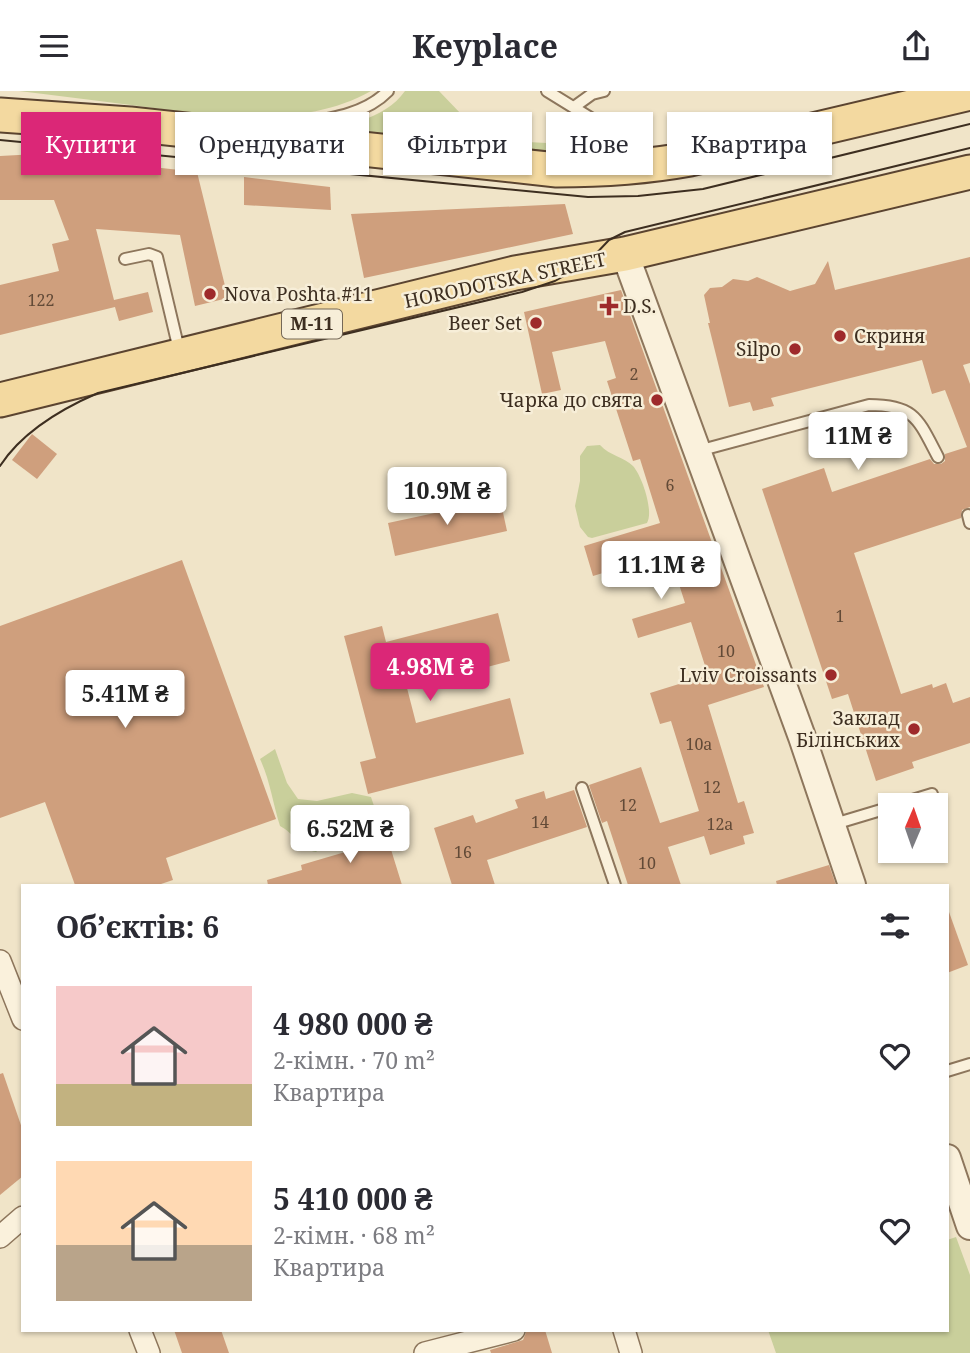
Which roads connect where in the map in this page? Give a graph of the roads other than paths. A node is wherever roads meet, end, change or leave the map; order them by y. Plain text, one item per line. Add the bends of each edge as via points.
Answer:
1 (388, 91) edge
2 (547, 91) edge
3 (604, 91) edge
4 (970, 93) edge
5 (574, 107) junction
6 (352, 112) edge
7 (582, 112) edge
8 (0, 115) edge
9 (175, 128) edge
10 (369, 149) edge
11 (653, 166) edge
12 (546, 169) edge
13 (970, 172) edge
14 (625, 254) junction
15 (125, 259) dead end
16 (180, 356) junction
17 (0, 400) edge
18 (698, 451) junction
19 (938, 457) dead end
20 (582, 787) dead end
21 (878, 811) edge
22 (831, 825) junction
23 (615, 884) edge
24 (852, 884) edge
25 (0, 961) edge
26 (21, 1014) edge
27 (970, 1064) edge
28 (949, 1069) edge
29 (949, 1161) edge
30 (964, 1185) edge
31 (21, 1219) edge
32 (969, 1221) edge
33 (0, 1237) edge
34 (141, 1332) edge
35 (506, 1332) edge
36 (625, 1332) edge
37 (149, 1353) edge
38 (425, 1353) edge
39 (631, 1353) edge

1 - 6 lane
2 - 5 lane
3 - 5 lane
4 - 11 main road
5 - 7 lane
8 - 9 main road
10 - 12 main road
13 - 14 main road, HORODOTSKA STREET / М-11
14 - 16 main road, HORODOTSKA STREET / М-11 via 515,273
14 - 18 street
15 - 16 lane via 157,257
16 - 17 main road, HORODOTSKA STREET / М-11
18 - 19 lane via 869,405 895,405 919,421
18 - 22 street
20 - 23 lane
21 - 22 lane
22 - 24 street
25 - 26 street
27 - 28 lane
29 - 30 street
30 - 32 street
31 - 33 street
34 - 37 street
35 - 38 street
36 - 39 street

